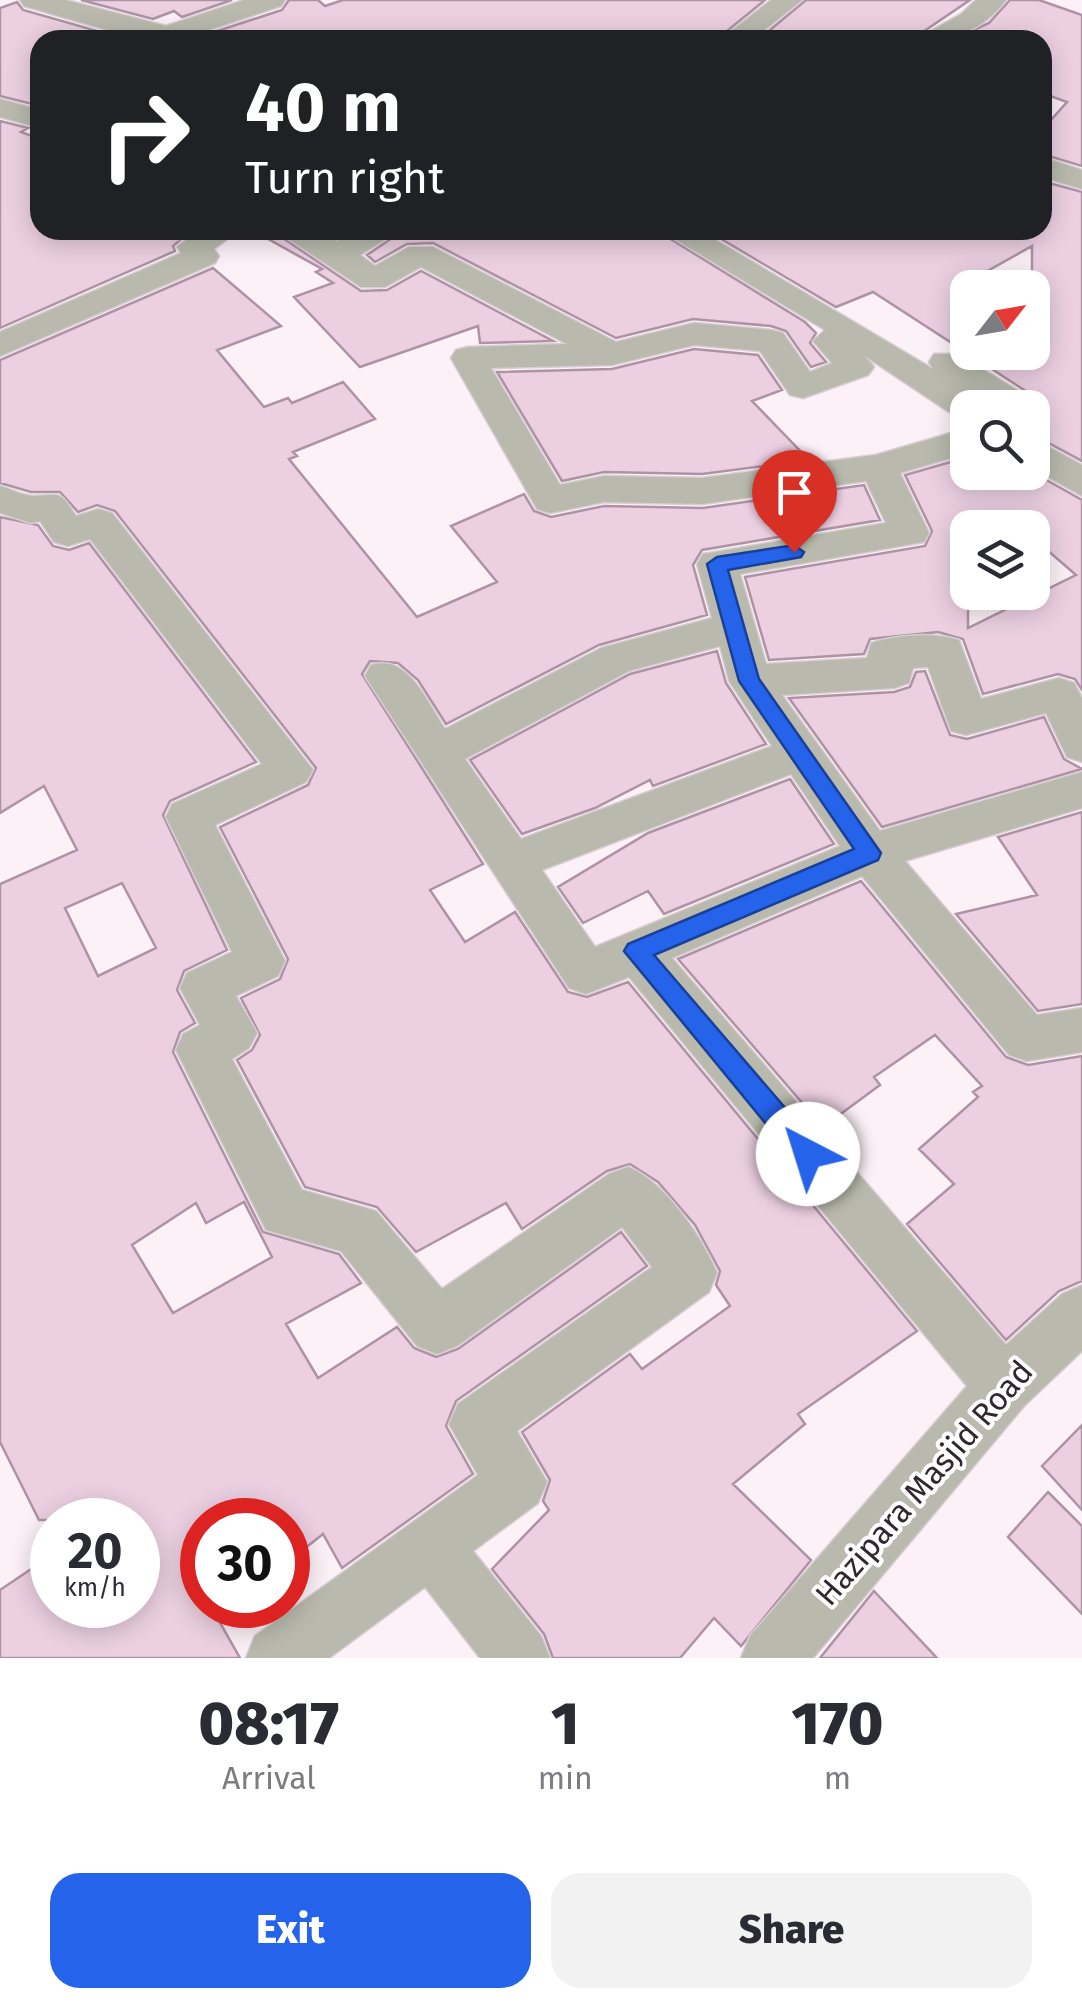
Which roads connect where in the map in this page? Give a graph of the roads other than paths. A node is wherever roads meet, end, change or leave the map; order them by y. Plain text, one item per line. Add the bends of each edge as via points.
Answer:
1 (34, 0) edge
2 (271, 0) edge
3 (788, 0) edge
4 (992, 0) edge
5 (134, 30) edge
6 (189, 30) edge
7 (748, 30) edge
8 (950, 30) edge
9 (0, 108) edge
10 (30, 118) edge
11 (1052, 170) edge
12 (1082, 180) edge
13 (205, 240) edge
14 (309, 240) edge
15 (364, 240) edge
16 (693, 240) edge
17 (748, 240) edge
18 (336, 254) junction
19 (852, 331) junction
20 (0, 345) edge
21 (612, 354) junction
22 (991, 390) edge
23 (950, 396) edge
24 (1050, 426) edge
25 (950, 446) edge
26 (1082, 446) edge
27 (1050, 462) edge
28 (878, 468) junction
29 (1082, 483) edge
30 (0, 499) edge
31 (734, 626) junction
32 (386, 676) dead end
33 (750, 681) junction
34 (1082, 745) edge
35 (438, 753) junction
36 (800, 753) junction
37 (1082, 790) edge
38 (870, 853) junction
39 (511, 862) junction
40 (636, 951) junction
41 (1082, 1030) edge
42 (1082, 1313) edge
43 (1004, 1386) junction
44 (430, 1545) junction
45 (277, 1658) edge
46 (519, 1658) edge
47 (772, 1658) edge

1 - 5 street
2 - 6 street
3 - 7 street
4 - 8 street
9 - 10 street
11 - 12 street
13 - 20 street via 193,247 203,256
14 - 18 street
15 - 18 street
16 - 19 street
17 - 22 street
18 - 21 street via 373,280 421,254
19 - 21 street via 830,341 856,367 803,386 771,341 694,334
19 - 23 street
21 - 28 street via 468,358 550,500 604,489 702,491
24 - 26 street
25 - 28 street
27 - 29 street
28 - 31 street via 910,533 717,564
30 - 44 street via 31,510 49,505 68,534 98,522 291,770 188,817 260,962 204,988 232,1033 200,1050 285,1212 356,1228 437,1326 628,1192 690,1274 478,1424 517,1482
31 - 33 street
31 - 35 street via 616,660
32 - 35 street
33 - 34 street via 894,672 886,654 944,651 966,719 1059,694
33 - 36 street
35 - 39 street
36 - 38 street
36 - 39 street
37 - 38 street
38 - 40 street
38 - 41 street via 1027,1039
39 - 40 street via 586,973
40 - 43 street
42 - 43 street, Hazipara Masjid Road
43 - 47 street, Hazipara Masjid Road
44 - 45 street
44 - 46 street

